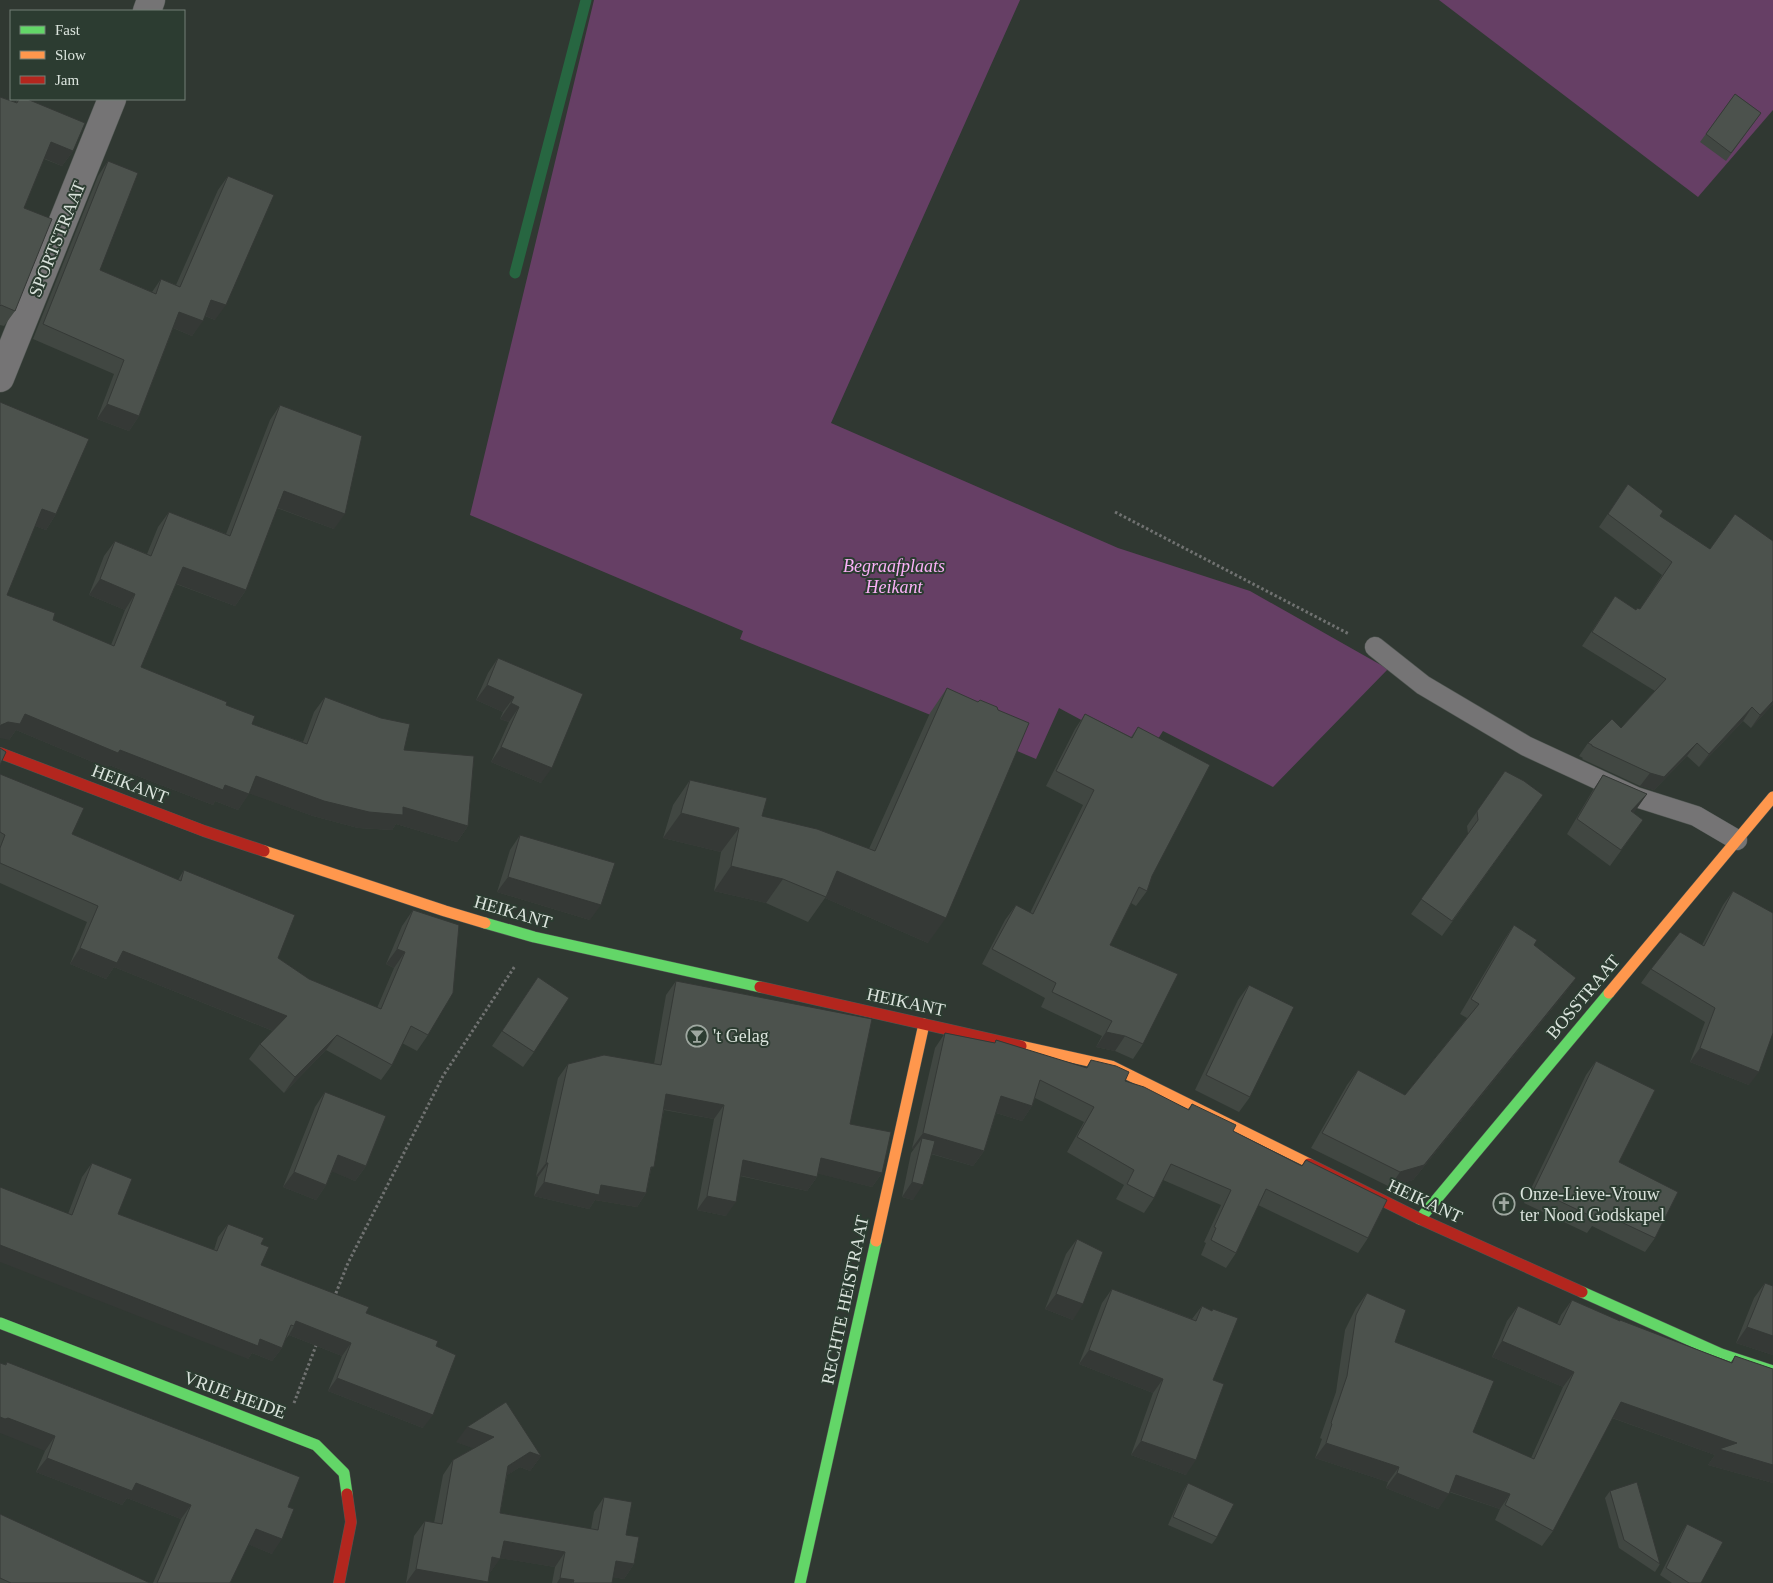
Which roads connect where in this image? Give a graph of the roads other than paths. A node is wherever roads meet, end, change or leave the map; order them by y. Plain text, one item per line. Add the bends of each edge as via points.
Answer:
1 (112, 100) edge
2 (0, 378) edge
3 (1375, 647) road end
4 (0, 753) edge
5 (1773, 797) edge
6 (1737, 840) junction
7 (924, 1024) junction
8 (1420, 1219) junction
9 (0, 1322) edge
10 (1773, 1371) edge
11 (339, 1583) edge
12 (800, 1583) edge

1 - 2 street, SPORTSTRAAT
3 - 6 lane via 1423,686 1526,746 1636,797 1696,816
4 - 7 street, HEIKANT via 204,831 445,911 534,937
5 - 6 street, BOSSTRAAT
6 - 8 street, BOSSTRAAT
7 - 8 street, HEIKANT via 1111,1066
7 - 12 street, RECHTE HEISTRAAT
8 - 10 street, HEIKANT via 1721,1354
9 - 11 street, VRIJE HEIDE via 316,1444 344,1473 351,1522

